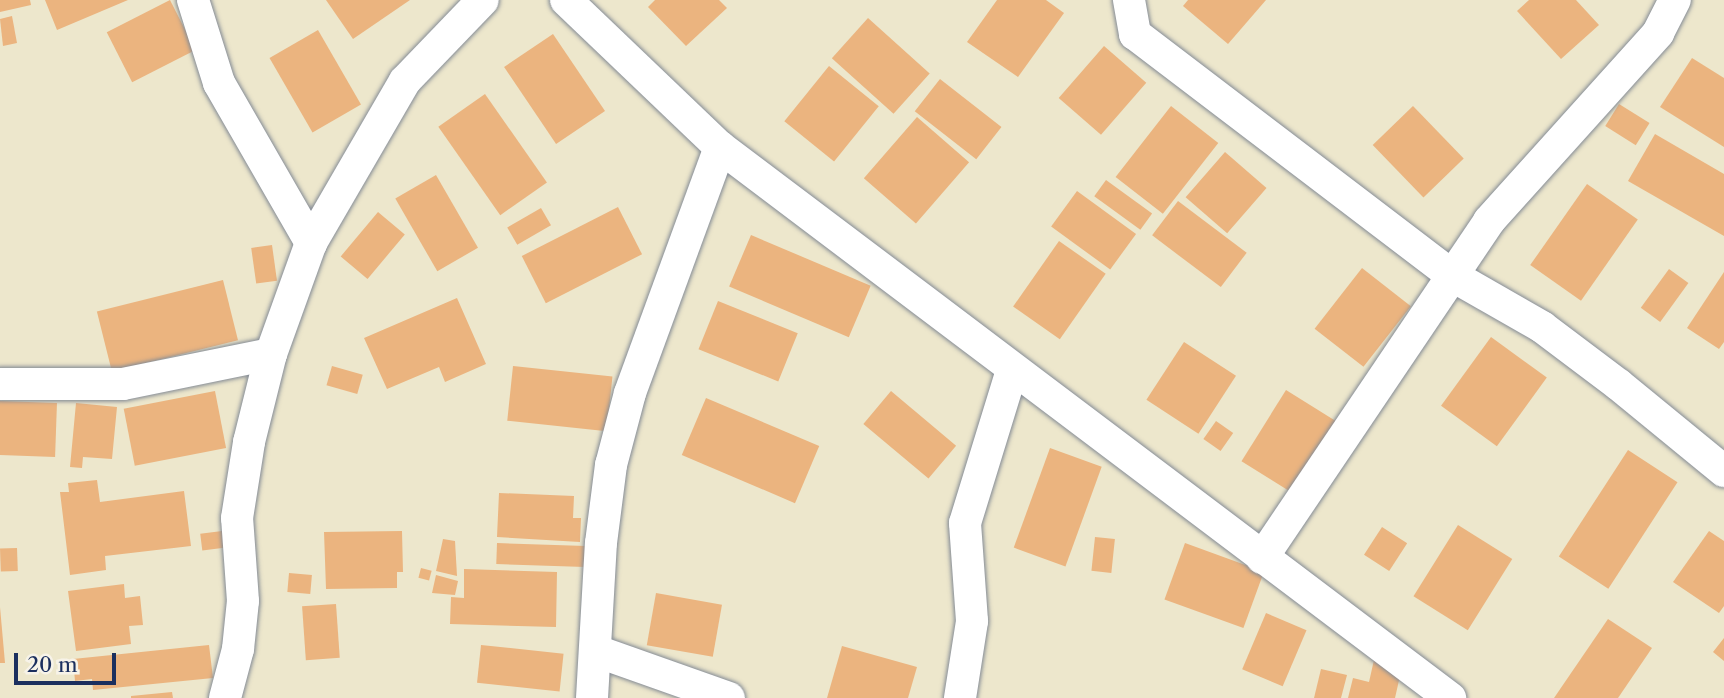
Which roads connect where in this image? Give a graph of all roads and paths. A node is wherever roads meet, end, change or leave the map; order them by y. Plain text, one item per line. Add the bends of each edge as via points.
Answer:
1 (194, 0) edge
2 (483, 0) edge
3 (566, 0) edge
4 (1675, 0) edge
5 (1124, 3) edge
6 (720, 147) junction
7 (311, 243) junction
8 (1453, 276) junction
9 (271, 354) junction
10 (1012, 370) junction
11 (0, 384) edge
12 (1724, 471) edge
13 (1262, 558) junction
14 (596, 651) junction
15 (225, 698) edge
16 (592, 698) edge
17 (729, 698) edge
18 (960, 698) edge
19 (1450, 698) edge

1 - 7 street via 219,83
2 - 7 street via 405,82
3 - 6 street
4 - 8 street via 1658,33 1489,221
5 - 8 street via 1135,34
6 - 10 street
6 - 14 street via 630,393 611,465 601,543
7 - 9 street
8 - 12 street via 1542,327
8 - 13 street
9 - 11 street via 123,384
9 - 15 street via 237,518 243,601 238,649
10 - 13 street
10 - 18 street via 965,523 972,621
13 - 19 street
14 - 16 street
14 - 17 street

